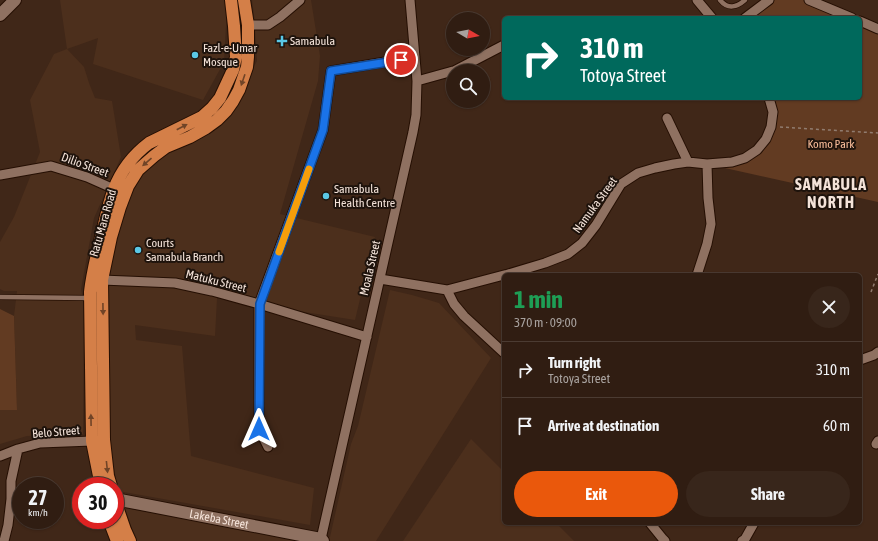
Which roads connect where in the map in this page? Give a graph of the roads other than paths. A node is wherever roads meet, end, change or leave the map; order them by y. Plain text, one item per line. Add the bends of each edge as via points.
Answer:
1 (15, 0) edge
2 (230, 0) edge
3 (244, 0) edge
4 (300, 0) edge
5 (410, 0) edge
6 (697, 0) edge
7 (720, 0) edge
8 (745, 0) edge
9 (769, 0) edge
10 (809, 0) edge
11 (0, 15) edge
12 (710, 16) edge
13 (748, 16) edge
14 (847, 16) edge
15 (862, 22) edge
16 (248, 25) junction
17 (234, 26) junction
18 (878, 29) edge
19 (502, 46) edge
20 (414, 58) junction
21 (467, 64) edge
22 (446, 73) edge
23 (417, 81) junction
24 (769, 100) edge
25 (667, 118) dead end
26 (688, 162) junction
27 (707, 164) junction
28 (0, 175) edge
29 (114, 189) junction
30 (511, 273) edge
31 (698, 273) edge
32 (502, 276) edge
33 (380, 279) junction
34 (102, 280) junction
35 (447, 290) junction
36 (0, 297) edge
37 (90, 298) junction
38 (260, 304) junction
39 (367, 337) junction
40 (502, 351) edge
41 (877, 356) edge
42 (862, 360) edge
43 (104, 440) junction
44 (92, 441) junction
45 (268, 447) dead end
46 (18, 449) junction
47 (0, 456) edge
48 (98, 477) edge
49 (108, 477) edge
50 (124, 502) edge
51 (652, 525) edge
52 (753, 525) edge
53 (124, 527) edge
54 (113, 529) edge
55 (322, 540) edge
56 (4, 541) edge
57 (117, 541) edge
58 (130, 541) edge
59 (665, 541) edge
60 (742, 541) edge

1 - 11 main road
2 - 17 highway, Ratu Mara Road
3 - 16 highway, Ratu Mara Road
4 - 16 street via 268,25
5 - 20 street, Moala Street
6 - 12 street
7 - 8 lane via 726,6 739,5
9 - 13 street
10 - 14 street
15 - 18 street
16 - 17 highway
16 -> 34 highway, Ratu Mara Road via 247,67 233,101 226,111 206,128 166,147 138,170 120,207
29 -> 17 highway, Ratu Mara Road via 127,165 142,149 202,116 220,98 236,57
19 - 21 street
20 - 23 street, Moala Street
20 - 38 street via 331,71 323,130
22 - 23 street
23 - 33 street, Moala Street via 413,132
24 - 27 street, Namuka Street via 771,127 757,150 745,158 732,162
25 - 26 street
26 - 27 street, Namuka Street
26 - 30 street, Namuka Street via 638,173 621,184 582,243 568,254
27 - 31 street via 711,224
28 - 29 street, Dilio Street via 51,166
29 - 37 highway, Ratu Mara Road via 97,254
32 - 35 street, Namuka Street
33 - 35 street, Namuka Street
33 - 39 street, Moala Street
34 - 38 street, Matuku Street via 175,283
34 -> 43 highway, Ratu Mara Road
35 - 40 street via 464,316
36 - 37 lane
44 -> 37 highway, Ratu Mara Road
38 - 39 street, Matuku Street
38 - 45 street via 259,429
39 - 55 street, Moala Street
41 - 42 street
43 - 44 highway
43 -> 49 highway, Ratu Mara Road
44 - 46 street, Belo Street via 40,443
44 - 48 highway, Ratu Mara Road
46 - 47 street, Belo Street
46 - 56 street via 11,481
50 - 55 main road, Lakeba Street
51 - 59 street
52 - 60 street
53 - 58 highway
54 - 57 highway

